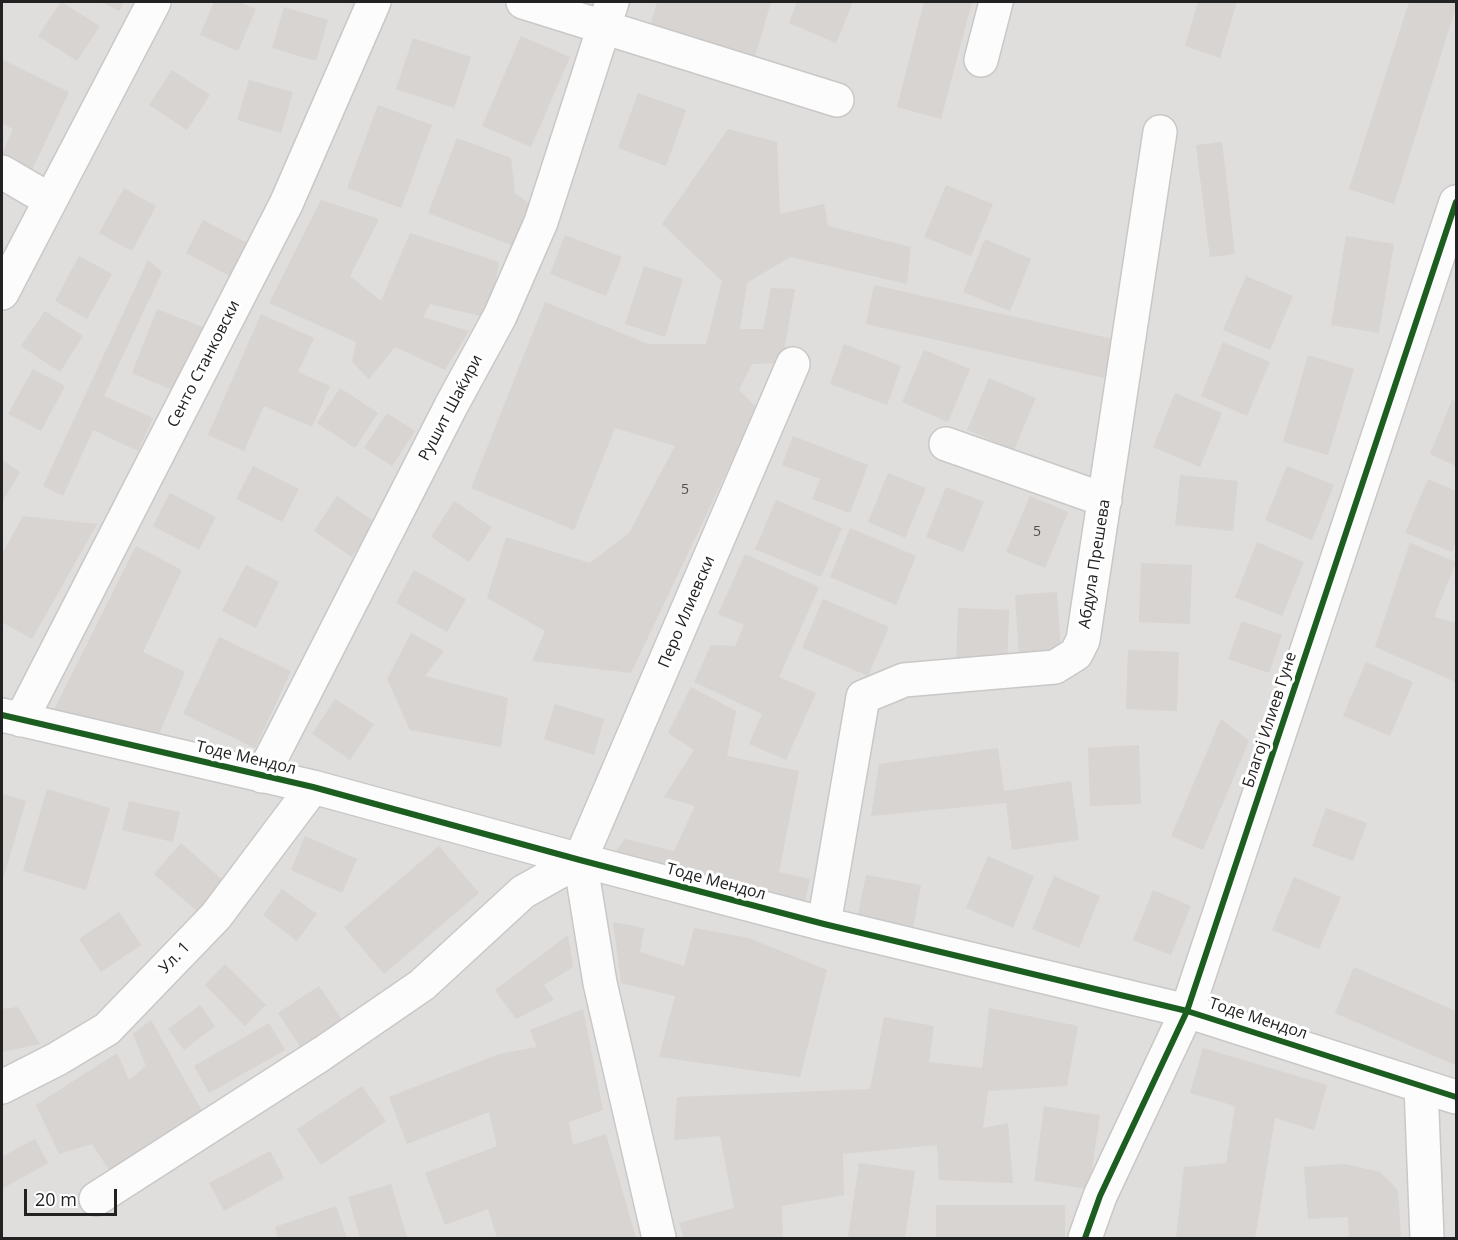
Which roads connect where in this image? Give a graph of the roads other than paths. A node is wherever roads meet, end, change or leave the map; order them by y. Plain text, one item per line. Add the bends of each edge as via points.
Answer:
1 (154, 2) edge
2 (374, 2) edge
3 (523, 2) edge
4 (996, 2) edge
5 (608, 14) edge
6 (981, 60) dead end
7 (837, 100) dead end
8 (1160, 132) dead end
9 (2, 172) edge
10 (50, 200) junction
11 (1456, 202) edge
12 (2, 293) edge
13 (793, 364) dead end
14 (946, 444) dead end
15 (1105, 500) junction
16 (11, 718) edge
17 (262, 776) junction
18 (313, 787) junction
19 (580, 860) junction
20 (824, 924) junction
21 (1187, 1011) junction
22 (1421, 1086) junction
23 (2, 1087) edge
24 (1456, 1097) edge
25 (96, 1199) dead end
26 (659, 1239) edge
27 (1085, 1239) edge
28 (1427, 1239) edge

1 - 10 street
2 - 16 street, Сенто Станковски via 286,204
3 - 5 street
4 - 6 street
5 - 7 street
5 - 17 street, Рушит Шаќири via 541,222 500,316
8 - 15 street, Абдула Прешева
9 - 10 street
10 - 12 street
11 - 21 street, Благој Илиев Гуне
13 - 19 street, Перо Илиевски
14 - 15 street
15 - 20 street, Абдула Прешева via 1083,640 1076,654 1054,667 903,680 863,697
16 - 17 street, Тоде Мендол
17 - 18 street, Тоде Мендол
18 - 19 street, Тоде Мендол
18 - 23 street, Ул. 1 via 216,916 107,1029
19 - 20 street, Тоде Мендол
19 - 25 street via 523,892 422,985
19 - 26 street via 600,983
20 - 21 street, Тоде Мендол
21 - 22 street, Тоде Мендол
21 - 27 street, Благој Илиев Гуне via 1100,1196
22 - 24 street, Тоде Мендол
22 - 28 street

